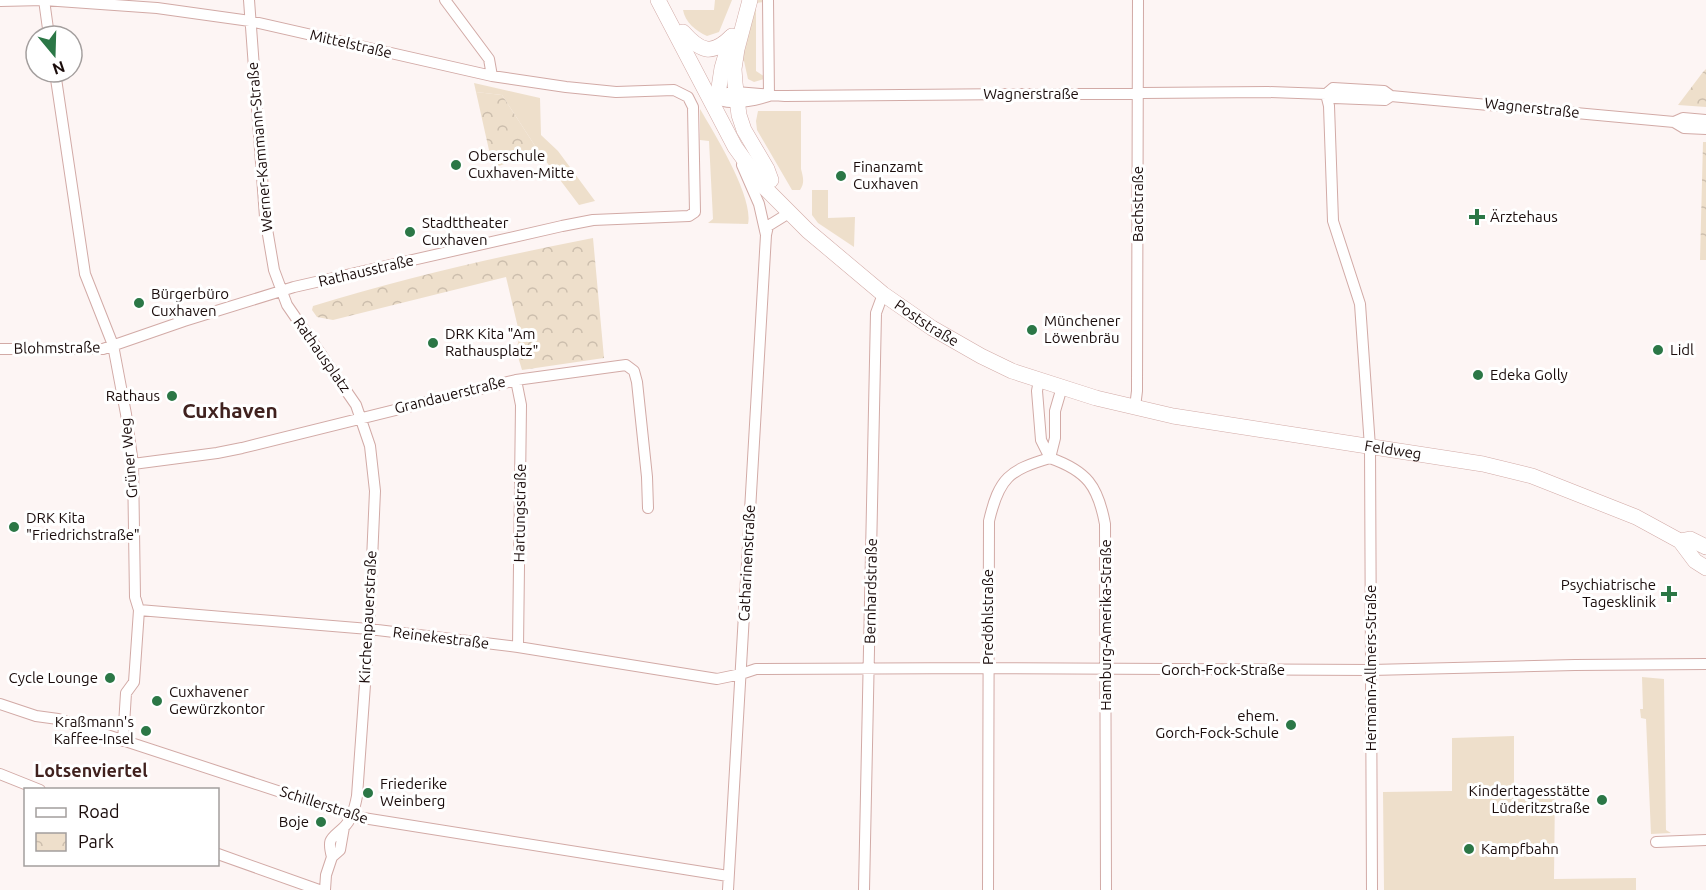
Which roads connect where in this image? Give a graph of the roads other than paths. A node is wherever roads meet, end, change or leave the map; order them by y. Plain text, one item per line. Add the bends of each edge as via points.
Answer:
1 (44, 0) edge
2 (249, 0) edge
3 (445, 0) edge
4 (743, 0) edge
5 (750, 0) edge
6 (768, 0) edge
7 (1138, 0) edge
8 (0, 1) edge
9 (660, 3) edge
10 (250, 21) junction
11 (47, 24) edge
12 (683, 32) junction
13 (732, 36) junction
14 (492, 76) junction
15 (57, 84) edge
16 (1326, 93) junction
17 (1138, 94) junction
18 (769, 96) junction
19 (724, 97) junction
20 (1706, 120) edge
21 (1674, 122) junction
22 (1706, 129) edge
23 (735, 147) junction
24 (785, 209) junction
25 (695, 212) joint
26 (766, 235) junction
27 (281, 291) junction
28 (884, 294) junction
29 (113, 345) junction
30 (0, 349) edge
31 (516, 380) junction
32 (1039, 380) junction
33 (1062, 387) junction
34 (1096, 398) joint
35 (1135, 407) junction
36 (361, 418) junction
37 (1370, 447) junction
38 (1050, 458) junction
39 (133, 464) junction
40 (648, 508) dead end
41 (1680, 541) junction
42 (1706, 547) edge
43 (1706, 568) edge
44 (140, 610) junction
45 (369, 629) junction
46 (518, 647) junction
47 (1706, 664) edge
48 (869, 668) junction
49 (988, 668) junction
50 (1106, 669) junction
51 (1371, 670) junction
52 (741, 674) junction
53 (0, 704) edge
54 (123, 741) junction
55 (0, 774) edge
56 (37, 788) edge
57 (352, 816) junction
58 (1706, 840) edge
59 (1656, 842) dead end
60 (219, 854) edge
61 (728, 876) junction
62 (318, 890) edge
63 (326, 890) edge
64 (728, 890) edge
65 (864, 890) edge
66 (988, 890) edge
67 (1106, 890) edge
68 (1372, 890) edge

1 - 8 street, Mittelstraße
1 - 10 street, Mittelstraße via 157,8
1 - 11 street
2 - 10 street, Werner-Kammann-Straße
3 - 14 street via 489,60
4 - 13 street
5 - 19 street
6 - 18 street
7 - 17 street, Bachstraße
9 - 12 street, Poststraße
9 - 19 street, Poststraße
10 - 14 street, Mittelstraße
10 - 27 street, Werner-Kammann-Straße via 268,244
12 - 13 street via 700,48 712,50
12 - 19 street, Poststraße
13 - 19 street via 722,68
14 - 25 street, Mittelstraße via 616,92 674,90 688,97 693,107
15 - 29 street, Grüner Weg via 85,274
16 - 17 street, Wagnerstraße
16 - 21 street, Wagnerstraße via 1334,98 1385,100 1391,96
16 - 37 street, Hermann-Allmers-Straße via 1333,221 1360,304
17 - 18 street, Wagnerstraße
17 - 35 street, Bachstraße
18 - 19 street, Wagnerstraße via 756,93
19 - 23 street, Poststraße
19 - 24 street, Poststraße via 745,144 771,180
20 - 21 street, Wagnerstraße via 1683,118
21 - 22 street, Wagnerstraße via 1684,128
23 - 24 street, Poststraße
23 - 26 street, Catharinenstraße via 759,204
24 - 26 street via 768,226
24 - 28 street, Poststraße
25 - 27 street, Rathausstraße via 688,216 593,220
26 - 52 street, Catharinenstraße
27 - 29 street, Rathausstraße
27 - 36 street, Rathausplatz
28 - 32 street, Poststraße via 971,351
28 - 48 street, Bernhardstraße via 876,313
29 - 30 street, Blohmstraße via 103,349
29 - 39 street, Grüner Weg
31 - 36 street, Grandauerstraße
31 - 40 street, Grandauerstraße via 608,366 626,365 634,371
31 - 46 street, Hartungstraße via 521,405
32 - 33 street, Poststraße
32 - 38 street via 1041,440
33 - 34 street, Poststraße
33 - 38 street
34 - 35 street, Feldweg
35 - 37 street, Feldweg
36 - 39 street, Grandauerstraße via 217,453
36 - 45 street, Kirchenpauerstraße via 370,446 375,491
37 - 41 street, Feldweg via 1483,464 1532,476 1636,517
37 - 51 street, Hermann-Allmers-Straße
38 - 49 street, Predöhlstraße via 1017,469 994,500 989,521
38 - 50 street, Hamburg-Amerika-Straße via 1084,475 1095,488 1102,507
39 - 44 street, Grüner Weg via 135,597
41 - 42 street, Feldweg via 1690,539
41 - 43 street, Feldweg via 1695,561
44 - 45 street, Reinekestraße
44 - 54 street, Grüner Weg via 134,682 126,693
45 - 46 street, Reinekestraße
45 - 57 street, Kirchenpauerstraße via 357,796
46 - 52 street, Reinekestraße via 717,679
47 - 51 street, Gorch-Fock-Straße
48 - 49 street, Gorch-Fock-Straße
48 - 52 street, Gorch-Fock-Straße via 756,669
48 - 65 street, Bernhardstraße
49 - 50 street, Gorch-Fock-Straße
49 - 66 street, Predöhlstraße
50 - 51 street, Gorch-Fock-Straße
50 - 67 street, Hamburg-Amerika-Straße
51 - 68 street, Hermann-Allmers-Straße
52 - 61 street, Catharinenstraße
53 - 54 street, Schillerstraße
54 - 57 street, Schillerstraße
55 - 56 street
57 - 61 street, Schillerstraße
57 - 63 street via 334,834 329,846 332,857
58 - 59 street
60 - 62 street
61 - 64 street, Catharinenstraße

